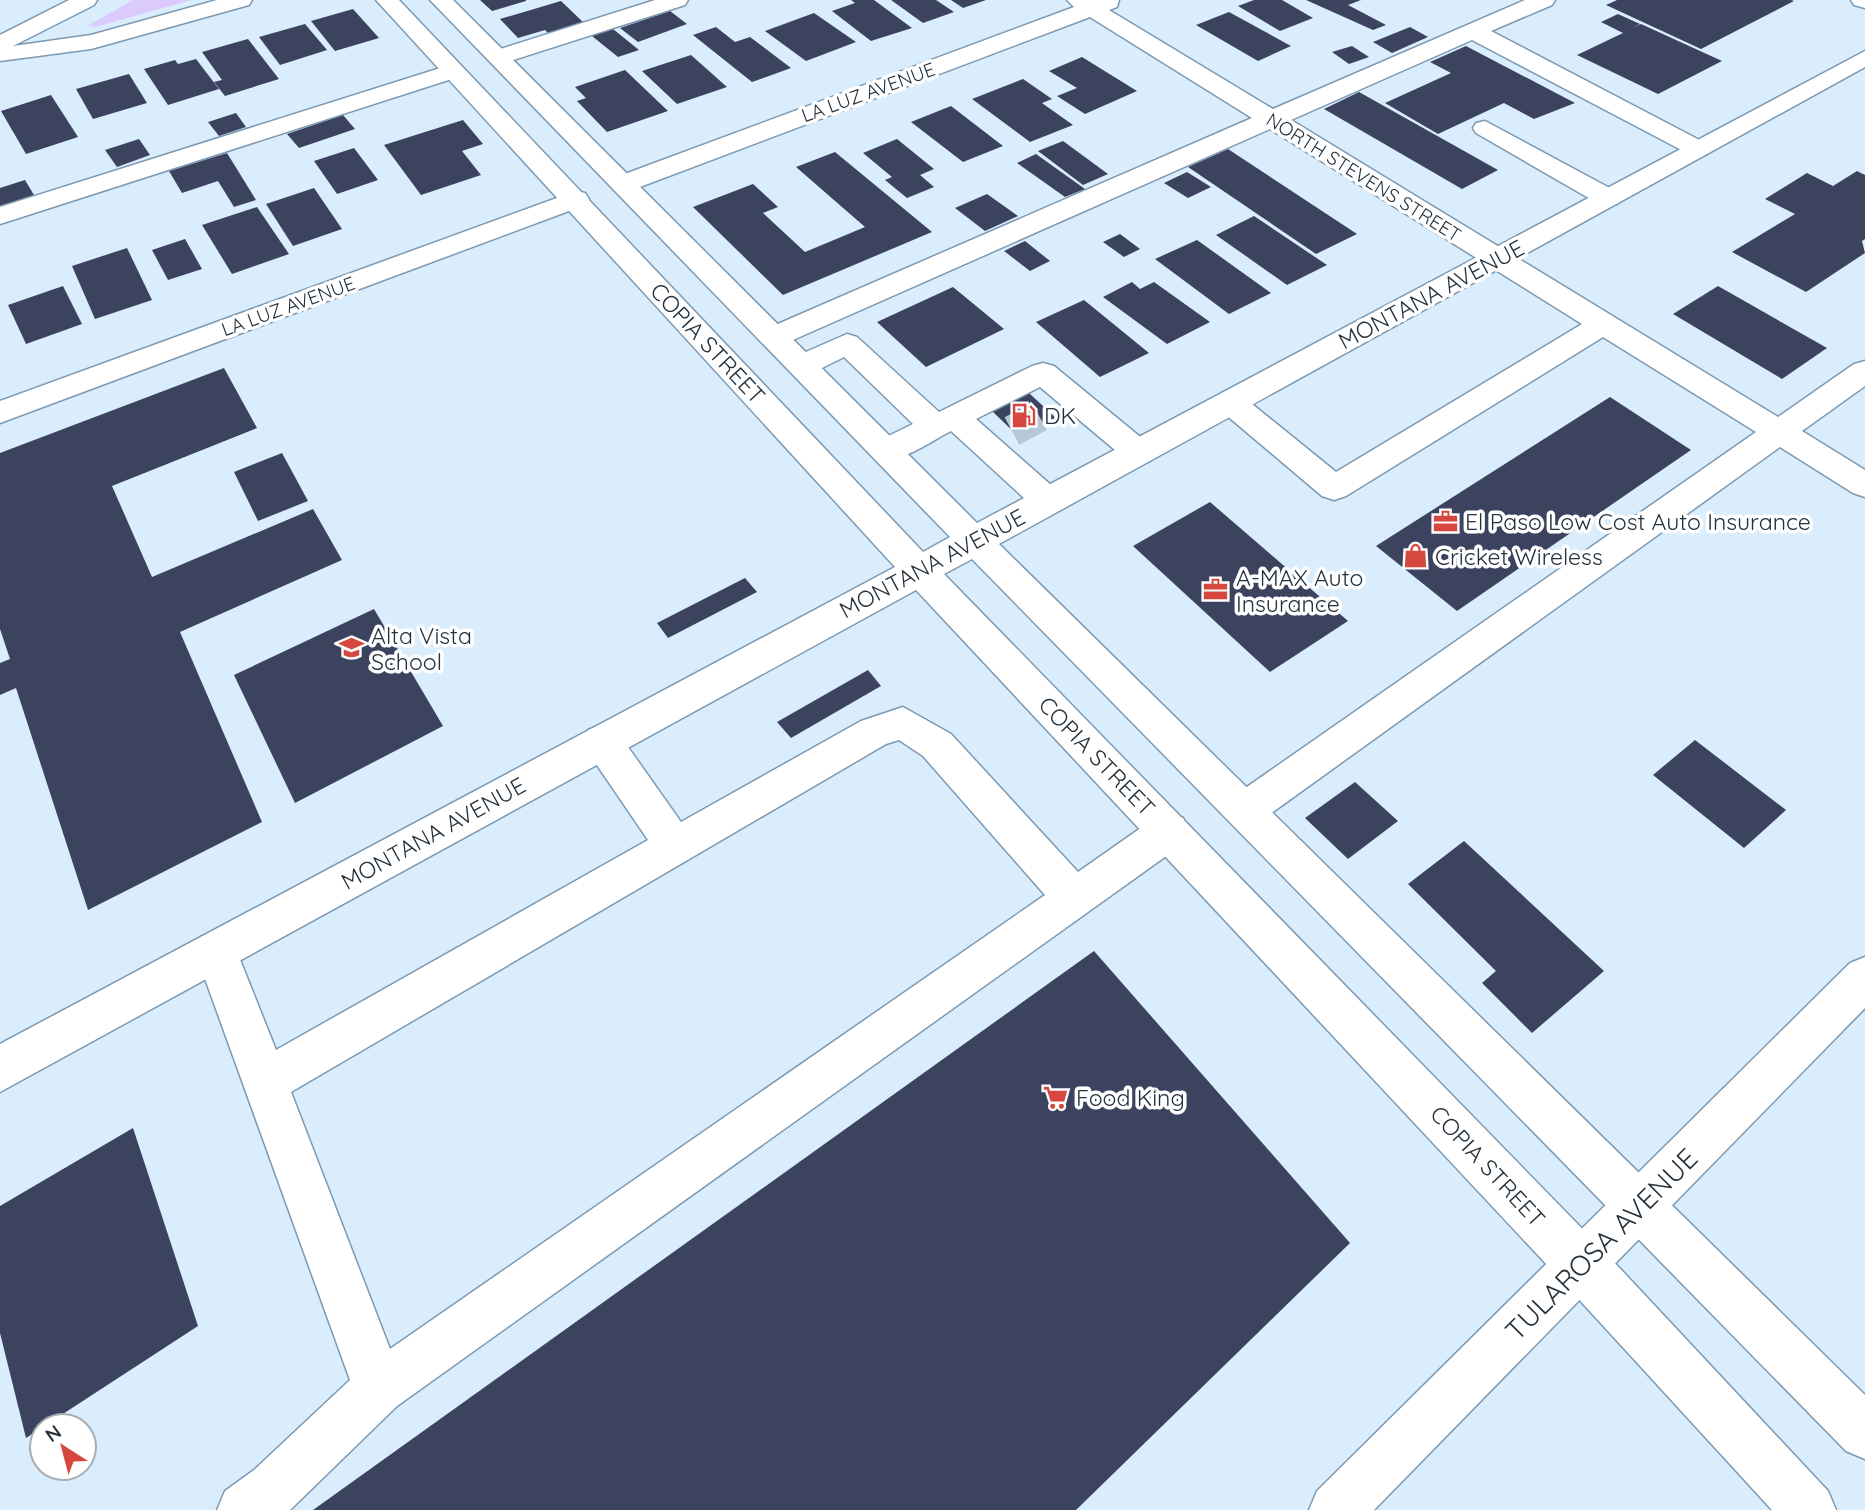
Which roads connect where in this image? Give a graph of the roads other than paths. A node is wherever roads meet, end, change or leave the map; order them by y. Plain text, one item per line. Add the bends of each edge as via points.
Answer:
1 (86, 0) edge
2 (240, 0) edge
3 (387, 0) edge
4 (441, 0) edge
5 (677, 0) edge
6 (1544, 0) edge
7 (1095, 3) edge
8 (1473, 31) junction
9 (0, 44) edge
10 (0, 54) edge
11 (499, 57) junction
12 (1865, 58) edge
13 (453, 71) junction
14 (1271, 119) junction
15 (1485, 128) dead end
16 (1698, 149) junction
17 (623, 184) junction
18 (1608, 198) junction
19 (576, 199) junction
20 (0, 216) edge
21 (1497, 259) junction
22 (1604, 324) junction
23 (775, 337) junction
24 (803, 365) junction
25 (1865, 371) edge
26 (1230, 402) junction
27 (0, 412) edge
28 (977, 428) junction
29 (1778, 431) junction
30 (887, 450) junction
31 (1139, 453) junction
32 (1865, 485) edge
33 (1048, 501) junction
34 (975, 541) junction
35 (919, 570) junction
36 (602, 741) junction
37 (1245, 810) junction
38 (1169, 831) junction
39 (675, 846) junction
40 (1073, 896) junction
41 (216, 951) junction
42 (1865, 978) edge
43 (0, 1069) edge
44 (264, 1082) junction
45 (1639, 1205) junction
46 (1581, 1264) junction
47 (379, 1388) junction
48 (1865, 1432) edge
49 (244, 1510) edge
50 (1336, 1510) edge
51 (1809, 1510) edge

1 - 9 main road
2 - 10 main road via 78,46 40,54
3 - 13 main road, COPIA STREET
4 - 11 main road
5 - 11 main road
6 - 8 main road
7 - 14 main road, NORTH STEVENS STREET
7 - 17 main road, LA LUZ AVENUE
8 - 14 main road
8 - 16 main road
11 - 17 main road
12 - 16 main road, MONTANA AVENUE
13 - 19 main road, COPIA STREET
13 - 20 main road
14 - 21 main road, NORTH STEVENS STREET
14 - 23 main road
15 - 18 main road
16 - 18 main road, MONTANA AVENUE
17 - 23 main road
18 - 21 main road, MONTANA AVENUE
19 - 27 main road, LA LUZ AVENUE
19 - 35 main road, COPIA STREET
21 - 22 main road, NORTH STEVENS STREET
21 - 26 main road, MONTANA AVENUE
22 - 26 main road via 1334,488
22 - 29 main road, NORTH STEVENS STREET
23 - 24 main road
24 - 28 main road via 847,344
24 - 30 main road
25 - 29 main road
26 - 31 main road, MONTANA AVENUE
28 - 30 main road
28 - 31 main road via 1043,373 1055,400
28 - 33 main road
29 - 32 main road, NORTH STEVENS STREET
29 - 37 main road
30 - 34 main road
31 - 33 main road, MONTANA AVENUE
33 - 34 main road, MONTANA AVENUE
34 - 35 main road, MONTANA AVENUE
34 - 37 main road
35 - 36 main road, MONTANA AVENUE
35 - 38 main road, COPIA STREET
36 - 39 main road
36 - 41 main road, MONTANA AVENUE
37 - 45 main road
38 - 40 main road
38 - 46 main road, COPIA STREET
39 - 40 main road via 874,732 903,723 937,745
39 - 44 main road
40 - 47 main road
41 - 43 main road, MONTANA AVENUE
41 - 44 main road
42 - 45 main road, TULAROSA AVENUE
44 - 47 main road
45 - 46 main road, TULAROSA AVENUE
45 - 48 main road
46 - 50 main road, TULAROSA AVENUE
46 - 51 main road, COPIA STREET
47 - 49 main road via 273,1489

